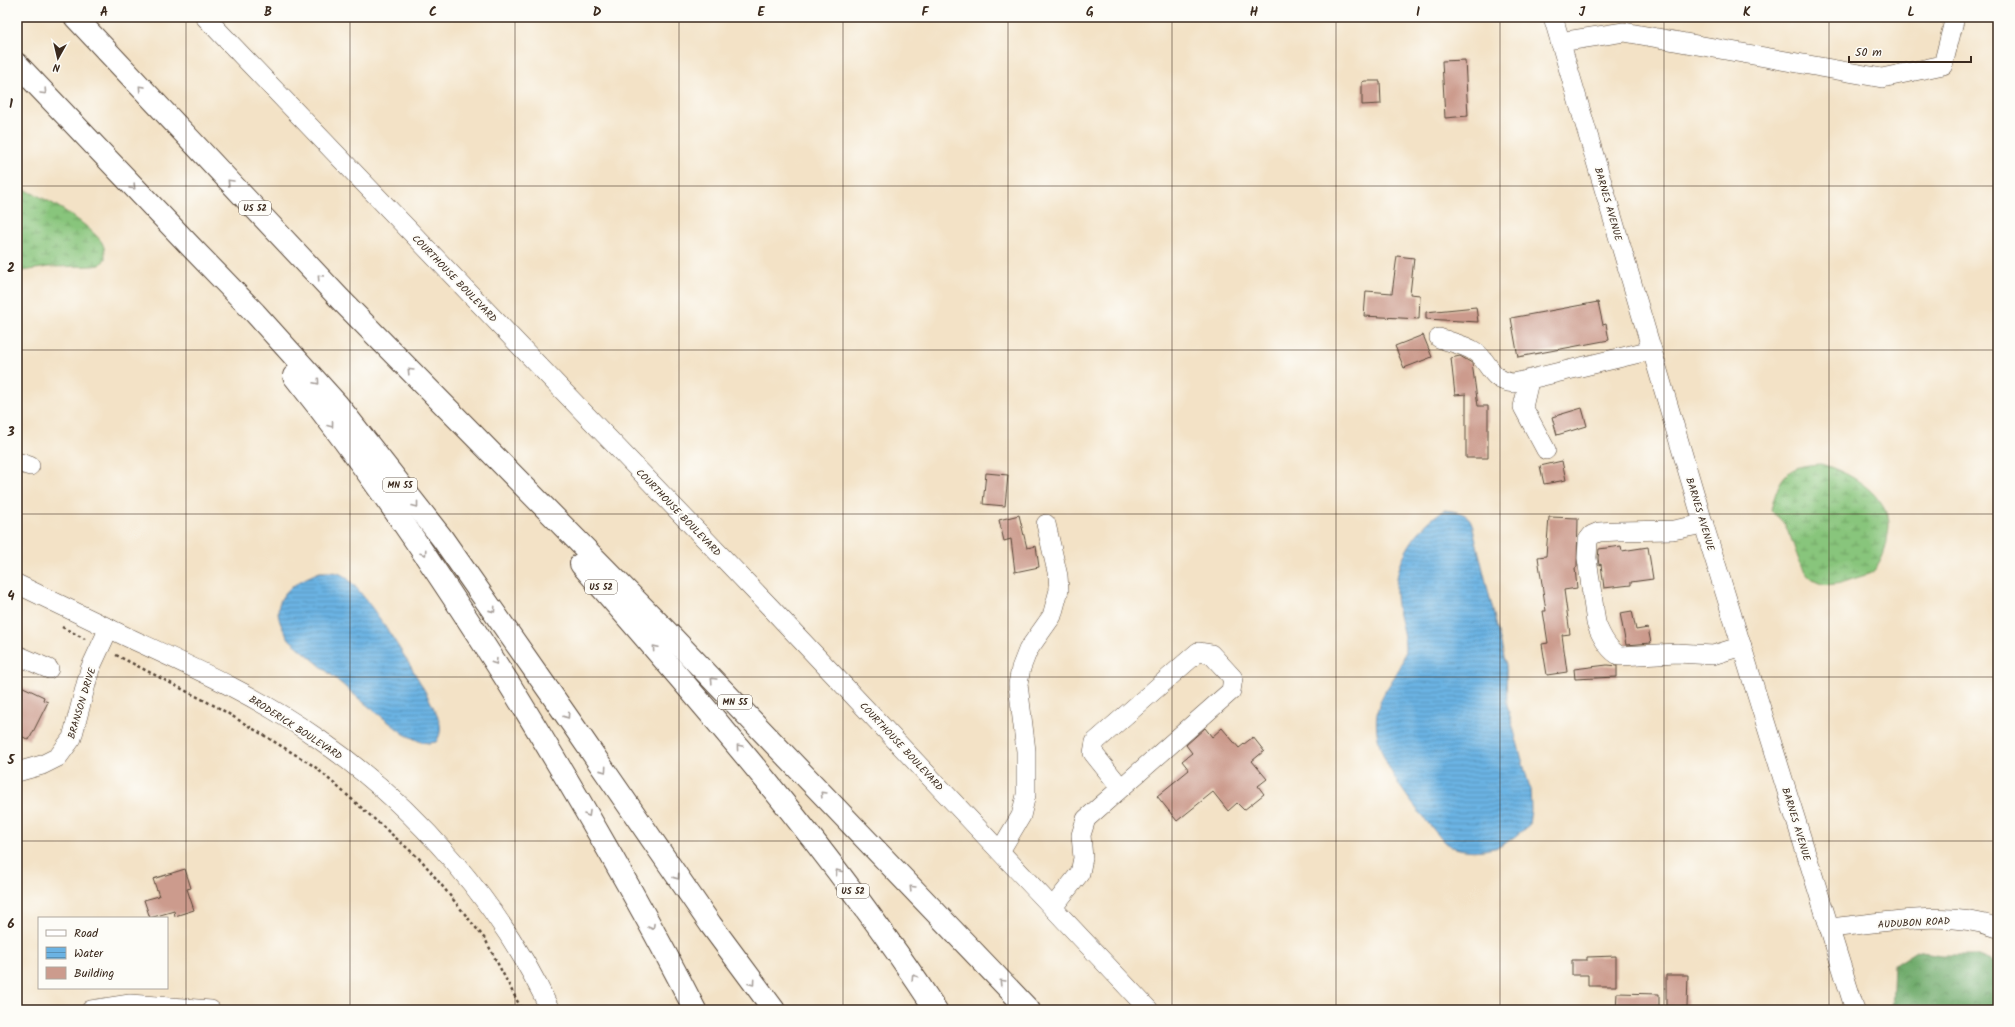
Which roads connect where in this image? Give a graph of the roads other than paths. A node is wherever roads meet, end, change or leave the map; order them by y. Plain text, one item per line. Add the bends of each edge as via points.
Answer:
1 (75, 17) edge
2 (205, 17) edge
3 (1553, 17) edge
4 (1955, 17) edge
5 (1560, 42) junction
6 (17, 64) edge
7 (195, 252) junction
8 (1439, 338) dead end
9 (1652, 350) junction
10 (1529, 381) junction
11 (1504, 382) junction
12 (437, 399) junction
13 (1523, 407) junction
14 (1546, 450) dead end
15 (1046, 524) dead end
16 (1704, 524) junction
17 (17, 584) edge
18 (109, 628) junction
19 (1742, 646) junction
20 (17, 655) edge
21 (49, 669) dead end
22 (17, 772) edge
23 (1121, 788) junction
24 (1000, 850) junction
25 (1053, 907) junction
26 (1829, 928) junction
27 (1998, 928) edge
28 (91, 1010) edge
29 (211, 1010) edge
30 (550, 1010) edge
31 (695, 1010) edge
32 (774, 1010) edge
33 (936, 1010) edge
34 (1029, 1010) edge
35 (1149, 1010) edge
36 (1855, 1010) edge

12 -> 1 highway, US 52
2 - 24 street, COURTHOUSE BOULEVARD via 770,606
3 - 5 street, BARNES AVENUE
4 - 5 street via 1943,65 1882,78 1624,32
5 - 9 street, BARNES AVENUE
6 -> 7 highway
7 -> 31 highway via 305,389 390,504 454,598 554,756 654,932
7 -> 32 highway, MN 55 via 255,313 337,404 442,538 715,932
8 - 11 street via 1475,351 1494,375
9 - 10 street
9 - 16 street, BARNES AVENUE
10 - 11 street
10 - 13 street
11 - 13 street via 1512,397
33 -> 12 highway, US 52 via 870,914 765,777
34 -> 12 highway, MN 55 via 672,637
13 - 14 street
15 - 24 street via 1059,590 1052,616 1028,650 1021,668 1018,684 1026,751 1026,795 1021,816
16 - 19 street, BARNES AVENUE
16 - 19 street via 1673,530 1599,532 1592,535 1588,540 1587,558 1596,623 1613,652 1620,656 1677,653 1713,655
17 - 18 street, BRODERICK BOULEVARD
18 - 22 street, BRANSON DRIVE via 90,669 72,738 58,757 42,765
18 - 30 street, BRODERICK BOULEVARD via 253,699 319,739 373,780 429,834 477,891 507,934
19 - 26 street, BARNES AVENUE
20 - 21 street
23 - 23 street via 1231,691 1233,678 1211,654 1198,652 1095,742 1093,753
23 - 25 street via 1086,819 1081,835 1083,858 1080,873
24 - 25 street, COURTHOUSE BOULEVARD
25 - 35 street, COURTHOUSE BOULEVARD
26 - 27 street, AUDUBON ROAD via 1943,918
26 - 36 street, BARNES AVENUE
28 - 29 street via 130,1004

